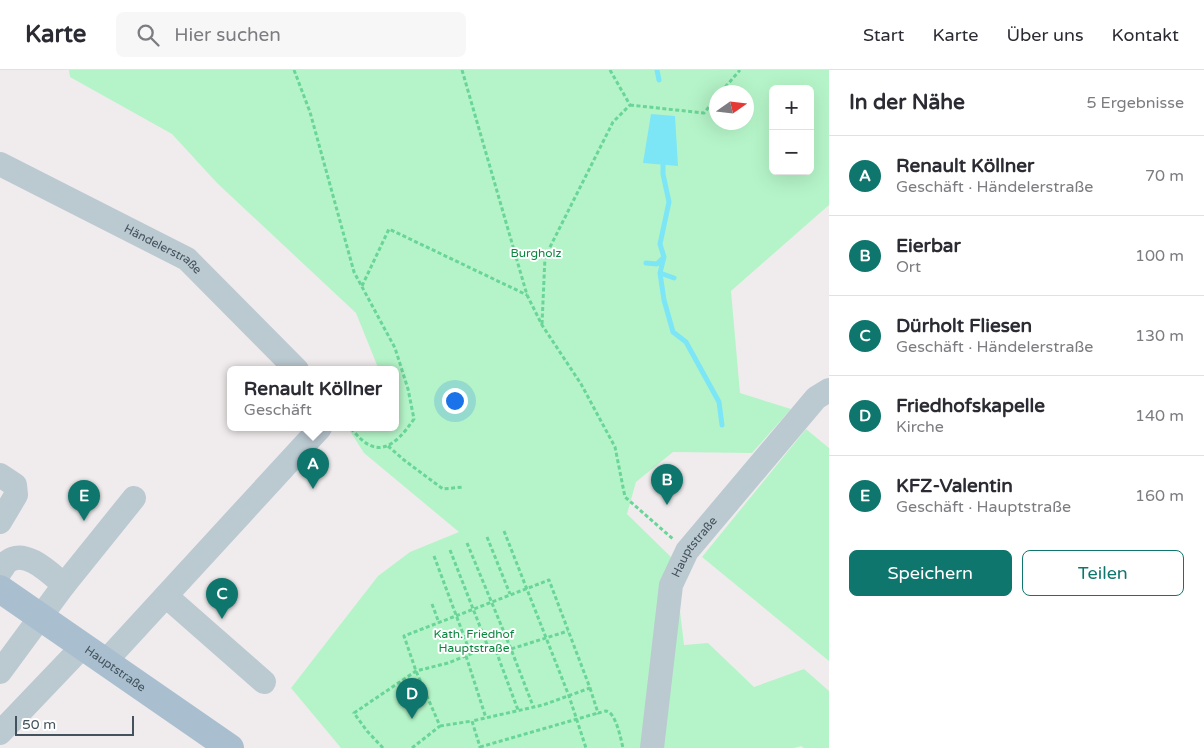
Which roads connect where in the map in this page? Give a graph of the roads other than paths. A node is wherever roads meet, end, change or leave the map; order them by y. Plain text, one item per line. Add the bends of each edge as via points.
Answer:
1 (0, 164) edge
2 (293, 366) edge
3 (829, 390) edge
4 (317, 431) edge
5 (0, 475) edge
6 (134, 498) dead end
7 (0, 522) edge
8 (0, 572) edge
9 (64, 585) junction
10 (0, 589) edge
11 (166, 596) junction
12 (41, 617) junction
13 (83, 646) junction
14 (106, 662) junction
15 (0, 672) edge
16 (264, 682) dead end
17 (0, 733) edge
18 (230, 748) edge
19 (652, 748) edge

1 - 2 street, Händelerstraße via 187,259
3 - 19 street, Hauptstraße via 816,398 686,552 671,585
4 - 11 street
5 - 7 street via 15,485 16,495
6 - 9 street
8 - 9 street via 8,561 19,558 34,560
9 - 12 street
10 - 12 main road, Hauptstraße
11 - 14 street
11 - 16 street
12 - 13 main road, Hauptstraße
12 - 15 street
13 - 14 main road, Hauptstraße
13 - 17 street
14 - 18 main road, Hauptstraße

